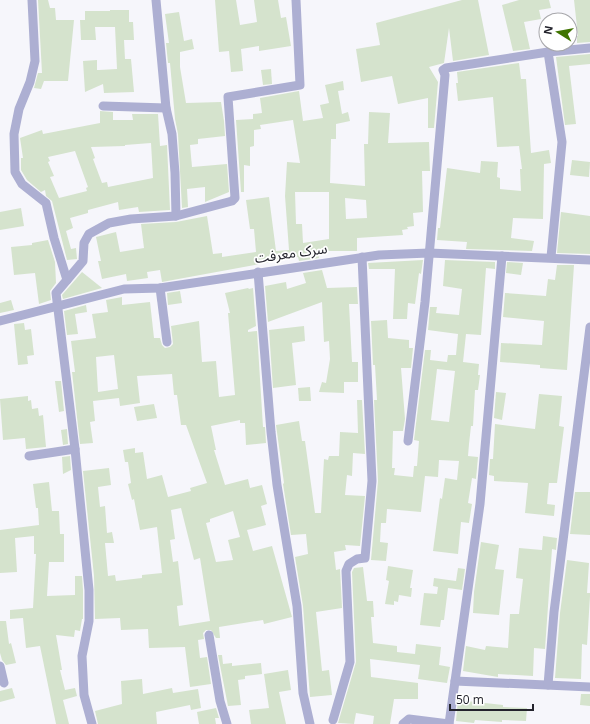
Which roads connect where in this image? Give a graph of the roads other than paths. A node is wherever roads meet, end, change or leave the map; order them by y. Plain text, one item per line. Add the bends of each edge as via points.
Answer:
1 (32, 0) edge
2 (156, 0) edge
3 (296, 0) edge
4 (590, 48) edge
5 (578, 49) edge
6 (548, 52) joint
7 (103, 106) dead end
8 (166, 108) junction
9 (176, 216) junction
10 (429, 253) junction
11 (502, 256) junction
12 (362, 257) junction
13 (551, 257) junction
14 (590, 260) edge
15 (258, 272) junction
16 (67, 280) junction
17 (160, 288) junction
18 (57, 305) junction
19 (0, 321) edge
20 (590, 327) edge
21 (167, 342) dead end
22 (408, 441) dead end
23 (75, 449) junction
24 (29, 456) dead end
25 (209, 635) dead end
26 (0, 666) edge
27 (455, 681) junction
28 (4, 683) dead end
29 (548, 685) junction
30 (590, 687) edge
31 (334, 720) dead end
32 (92, 724) edge
33 (227, 724) edge
34 (310, 724) edge
35 (403, 724) edge
36 (449, 724) edge

1 - 16 street via 35,61 14,134 15,172 22,184 46,203
2 - 8 street
3 - 9 street via 300,86 228,97 235,198
4 - 5 street
6 - 10 street via 443,70 445,75
6 - 13 street via 562,142
7 - 8 street
8 - 9 street via 172,134
9 - 16 street via 131,218 109,223 89,234 84,243 83,261
10 - 11 street, سرک معرفت
10 - 12 street, سرک معرفت
10 - 22 street
11 - 13 street, سرک معرفت
11 - 27 street via 480,504
12 - 15 street, سرک معرفت
12 - 31 street via 372,481 365,558 349,564 346,571 350,662
13 - 14 street, سرک معرفت
15 - 17 street, سرک معرفت
15 - 34 street via 274,462 297,606 304,693
16 - 18 street via 56,294
17 - 18 street, سرک معرفت via 124,289
17 - 21 street
18 - 19 street, سرک معرفت
18 - 23 street
20 - 29 street via 554,612
23 - 24 street
23 - 32 street via 89,590 89,621 82,656 84,687
25 - 33 street via 220,701
26 - 28 street
27 - 29 street
27 - 36 street
29 - 30 street
35 - 36 street via 409,720

